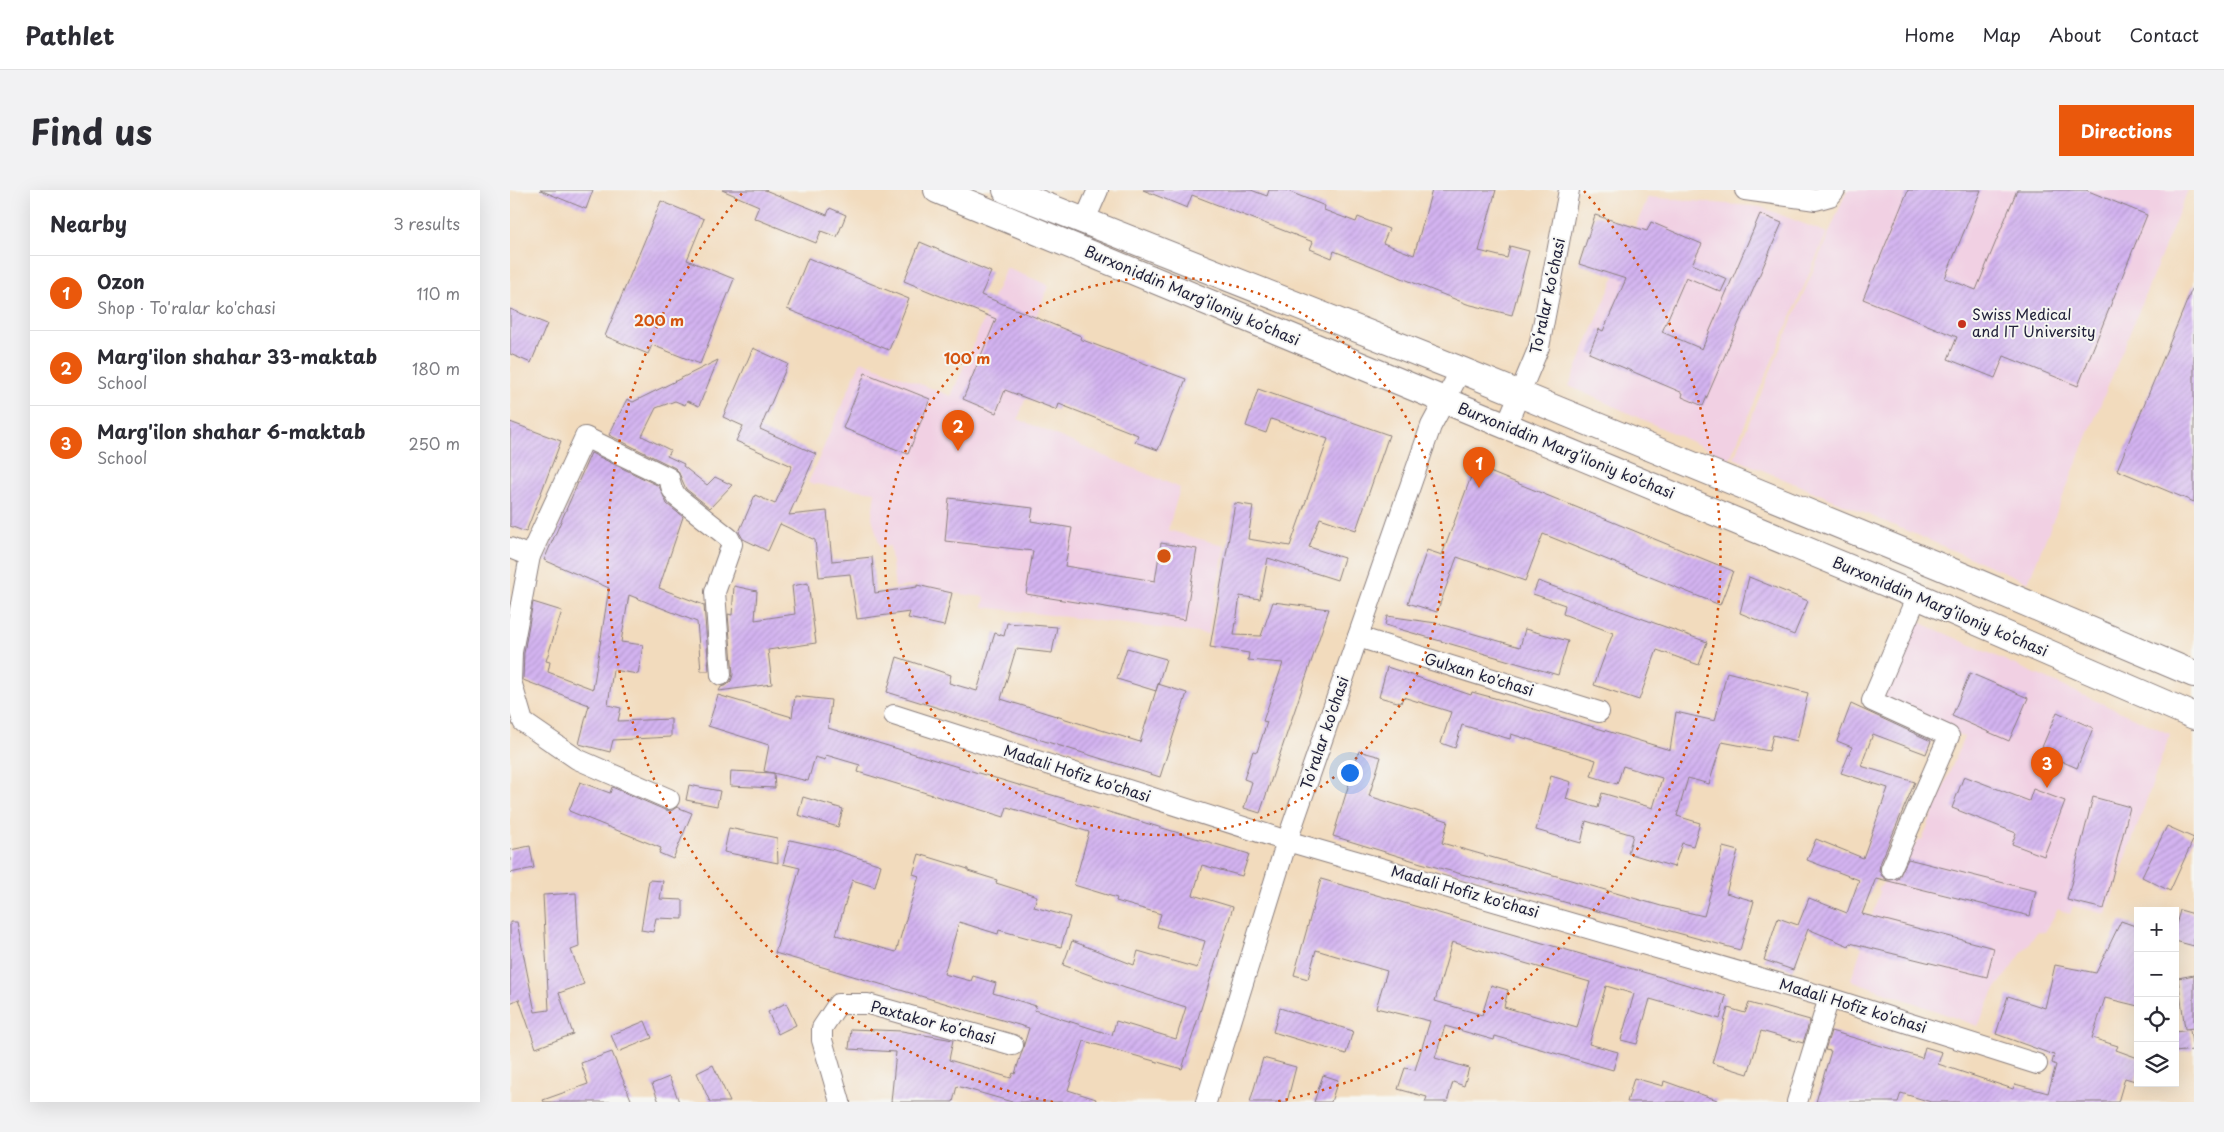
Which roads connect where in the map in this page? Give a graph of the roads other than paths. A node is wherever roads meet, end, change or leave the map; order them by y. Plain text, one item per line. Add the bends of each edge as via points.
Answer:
1 (937, 190) edge
2 (1006, 190) edge
3 (1098, 190) edge
4 (1569, 190) edge
5 (1745, 190) edge
6 (1835, 190) edge
7 (1084, 222) junction
8 (1461, 370) junction
9 (1520, 396) junction
10 (1444, 402) junction
11 (1506, 426) junction
12 (510, 548) edge
13 (530, 556) junction
14 (1917, 596) junction
15 (1358, 637) junction
16 (2194, 674) edge
17 (721, 675) dead end
18 (1599, 712) dead end
19 (894, 715) dead end
20 (2194, 716) edge
21 (669, 799) dead end
22 (1288, 841) junction
23 (1891, 870) dead end
24 (1829, 998) junction
25 (1013, 1044) dead end
26 (2037, 1064) dead end
27 (840, 1102) edge
28 (1206, 1102) edge
29 (1798, 1102) edge

1 - 10 main road, Burxoniddin Marg’iloniy ko’chasi
2 - 7 main road, Burxoniddin Marg’iloniy ko’chasi
3 - 7 street
4 - 9 street, Toʻralar koʻchasi via 1540,347
5 - 6 street via 1816,200 1830,196
7 - 8 main road, Burxoniddin Marg’iloniy ko’chasi
8 - 9 main road, Burxoniddin Marg’iloniy ko’chasi
8 - 10 street, To'ralar ko'chasi
9 - 11 street, Toʻralar koʻchasi
9 - 16 main road, Burxoniddin Marg’iloniy ko’chasi via 1939,566
10 - 11 main road, Burxoniddin Marg’iloniy ko’chasi
10 - 15 street, To'ralar ko'chasi via 1431,426
11 - 14 main road, Burxoniddin Marg’iloniy ko’chasi
12 - 13 street
13 - 17 street via 585,437 669,478 677,498 729,538 732,544 715,592
13 - 21 street via 512,652 511,681 524,722 577,759
14 - 20 main road, Burxoniddin Marg’iloniy ko’chasi
14 - 23 street via 1872,701 1949,736
15 - 18 street, Gulxan ko'chasi
15 - 22 street, To'ralar ko'chasi
19 - 22 street, Madali Hofiz ko'chasi
22 - 24 street, Madali Hofiz ko'chasi
22 - 28 street, To'ralar ko'chasi
24 - 26 street, Madali Hofiz ko'chasi
24 - 29 street
25 - 27 street, Paxtakor koʻchasi via 868,1004 838,1004 822,1028 822,1040

